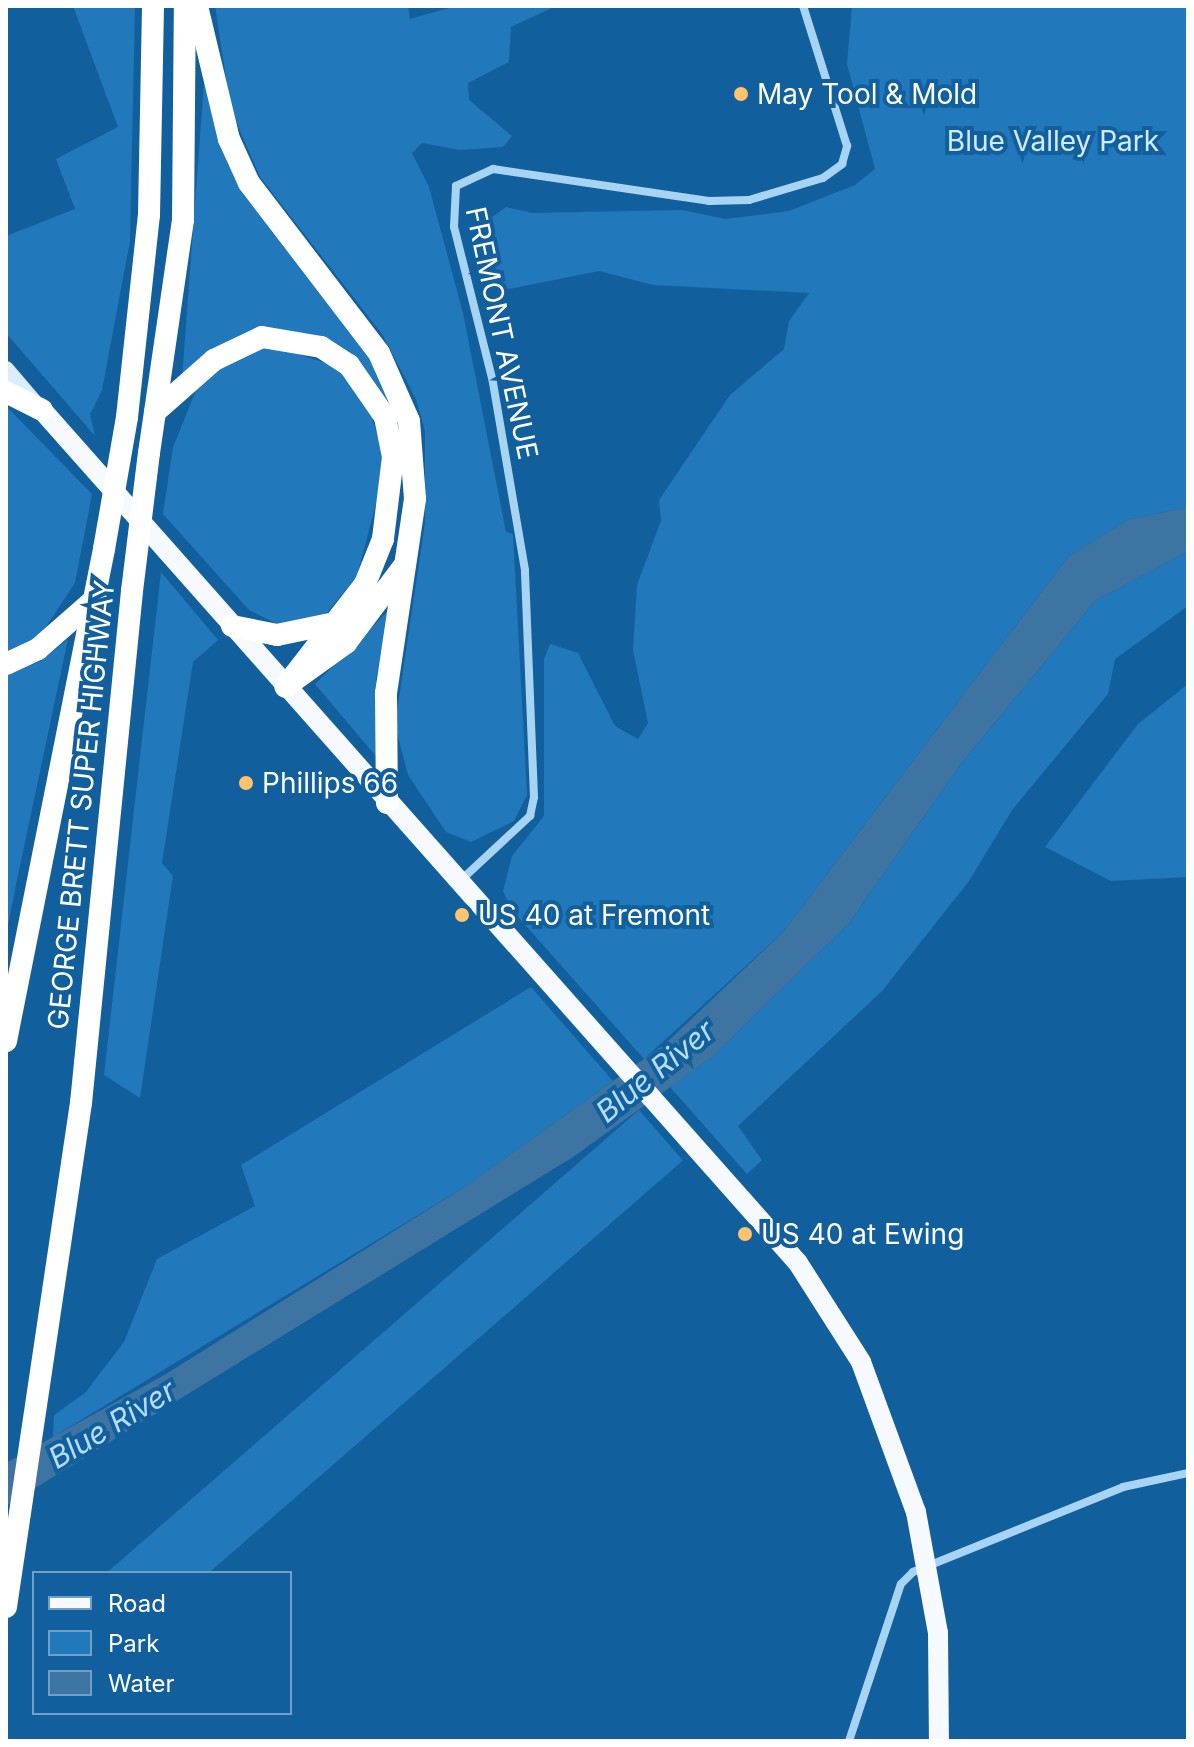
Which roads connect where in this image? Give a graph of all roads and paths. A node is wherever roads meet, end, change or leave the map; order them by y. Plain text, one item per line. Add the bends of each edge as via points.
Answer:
1 (153, 6) edge
2 (185, 6) edge
3 (197, 6) edge
4 (803, 6) edge
5 (6, 369) edge
6 (6, 392) edge
7 (42, 410) junction
8 (155, 412) junction
9 (405, 565) junction
10 (96, 598) junction
11 (339, 622) junction
12 (232, 626) junction
13 (6, 664) edge
14 (285, 687) junction
15 (387, 803) junction
16 (460, 882) junction
17 (6, 1041) edge
18 (1188, 1473) edge
19 (928, 1563) junction
20 (6, 1607) edge
21 (849, 1741) edge
22 (939, 1741) edge

1 - 10 highway, GEORGE BRETT SUPER HIGHWAY, bridge via 149,215 127,417
2 - 8 highway, GEORGE BRETT SUPER HIGHWAY via 183,220
3 - 9 highway via 229,139 249,183 379,353 409,421 415,499
4 - 16 street, FREMONT AVENUE via 847,146 842,164 823,178 749,200 709,201 493,169 456,186 454,227 493,382 525,570 534,797 530,816
5 - 7 main road
6 - 7 highway
7 - 12 main road
8 - 11 highway via 214,360 262,337 321,347 349,365 385,417 392,493 370,573
8 - 20 highway, GEORGE BRETT SUPER HIGHWAY, bridge via 81,1103
9 - 14 highway via 346,643
9 - 15 highway via 386,694
10 - 13 highway via 38,649
10 - 17 highway, GEORGE BRETT SUPER HIGHWAY
11 - 12 highway via 277,635
11 - 14 highway
12 - 14 main road
14 - 15 main road
15 - 16 main road
16 - 19 main road via 798,1263 861,1362 900,1461
18 - 19 street via 1123,1487
19 - 21 street via 901,1584
19 - 22 main road via 938,1633

